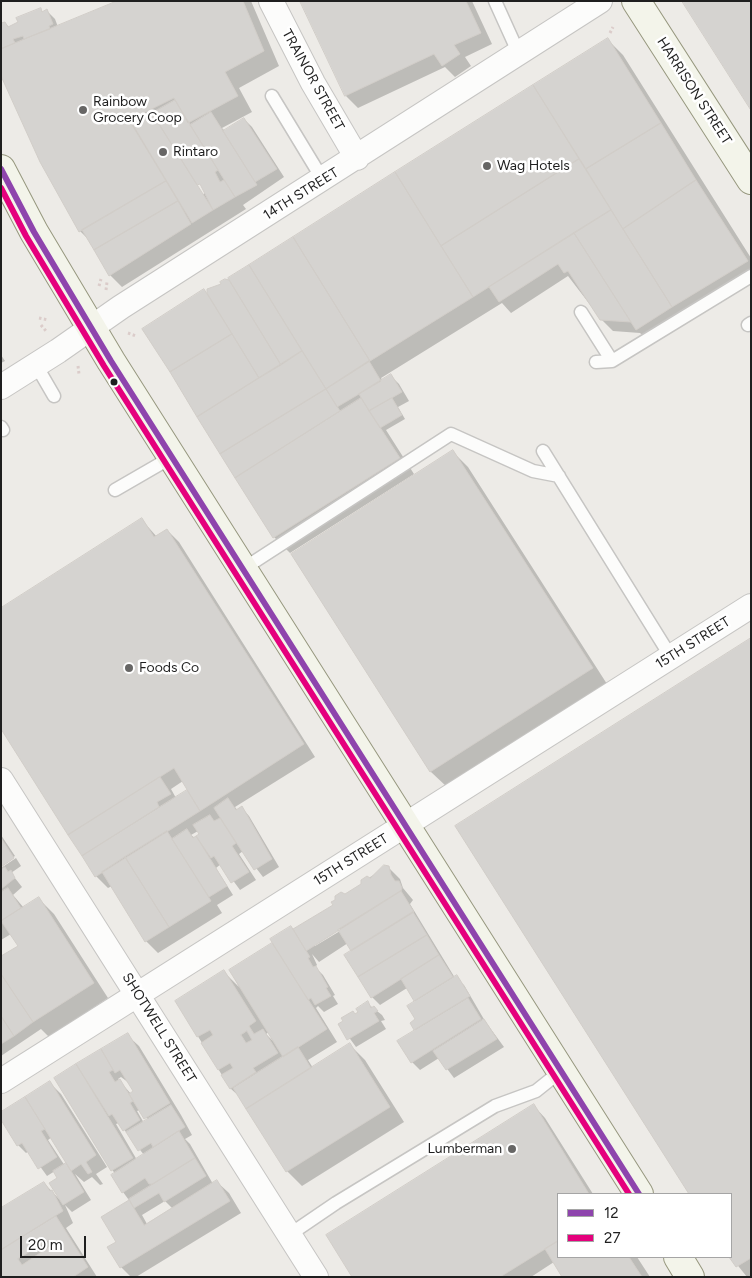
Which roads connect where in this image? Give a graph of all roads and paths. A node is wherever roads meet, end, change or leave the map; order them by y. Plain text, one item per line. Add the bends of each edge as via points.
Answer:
1 (271, 1) edge
2 (495, 1) edge
3 (600, 1) edge
4 (636, 1) edge
5 (613, 27) dead end
6 (610, 33) dead end
7 (519, 54) junction
8 (272, 96) dead end
9 (357, 158) junction
10 (1, 169) edge
11 (323, 180) junction
12 (751, 180) edge
13 (751, 276) edge
14 (101, 279) dead end
15 (107, 282) dead end
16 (98, 286) dead end
17 (106, 290) dead end
18 (580, 312) dead end
19 (39, 318) dead end
20 (48, 320) dead end
21 (40, 325) dead end
22 (91, 328) junction
23 (46, 331) dead end
24 (128, 333) dead end
25 (136, 336) dead end
26 (612, 361) junction
27 (596, 362) dead end
28 (36, 365) junction
29 (78, 366) dead end
30 (78, 374) dead end
31 (1, 386) edge
32 (54, 396) dead end
33 (543, 451) dead end
34 (172, 457) junction
35 (559, 476) junction
36 (115, 490) dead end
37 (243, 568) junction
38 (751, 606) edge
39 (671, 657) junction
40 (1, 780) edge
41 (405, 825) junction
42 (138, 995) junction
43 (561, 1071) junction
44 (1, 1081) edge
45 (638, 1193) edge
46 (289, 1234) junction
47 (679, 1258) edge
48 (316, 1277) edge
49 (690, 1277) edge

1 - 9 street, TRAINOR STREET via 313,83
2 - 7 lane
3 - 7 street, 14TH STREET
4 - 12 street, HARRISON STREET
5 - 6 path
7 - 9 street, 14TH STREET
8 - 11 lane
9 - 11 street, 14TH STREET
10 - 22 street
11 - 22 street, 14TH STREET
13 - 26 lane
14 - 16 path
15 - 17 path
18 - 26 lane
19 - 20 path
21 - 23 path
22 - 28 street, 14TH STREET
22 - 34 street
24 - 25 path
26 - 27 lane
28 - 31 street, 14TH STREET
28 - 32 lane
29 - 30 path
33 - 35 lane
34 - 36 lane
34 - 37 street
35 - 37 lane via 533,471 451,434
35 - 39 lane
37 - 41 street
38 - 39 street, 15TH STREET
39 - 41 street, 15TH STREET
40 - 42 street, SHOTWELL STREET
41 - 42 street, 15TH STREET
41 - 43 street
42 - 44 street, 15TH STREET
42 - 46 street, SHOTWELL STREET
43 - 45 street
43 - 46 lane via 536,1091 495,1106
46 - 48 street, SHOTWELL STREET
47 - 49 street

